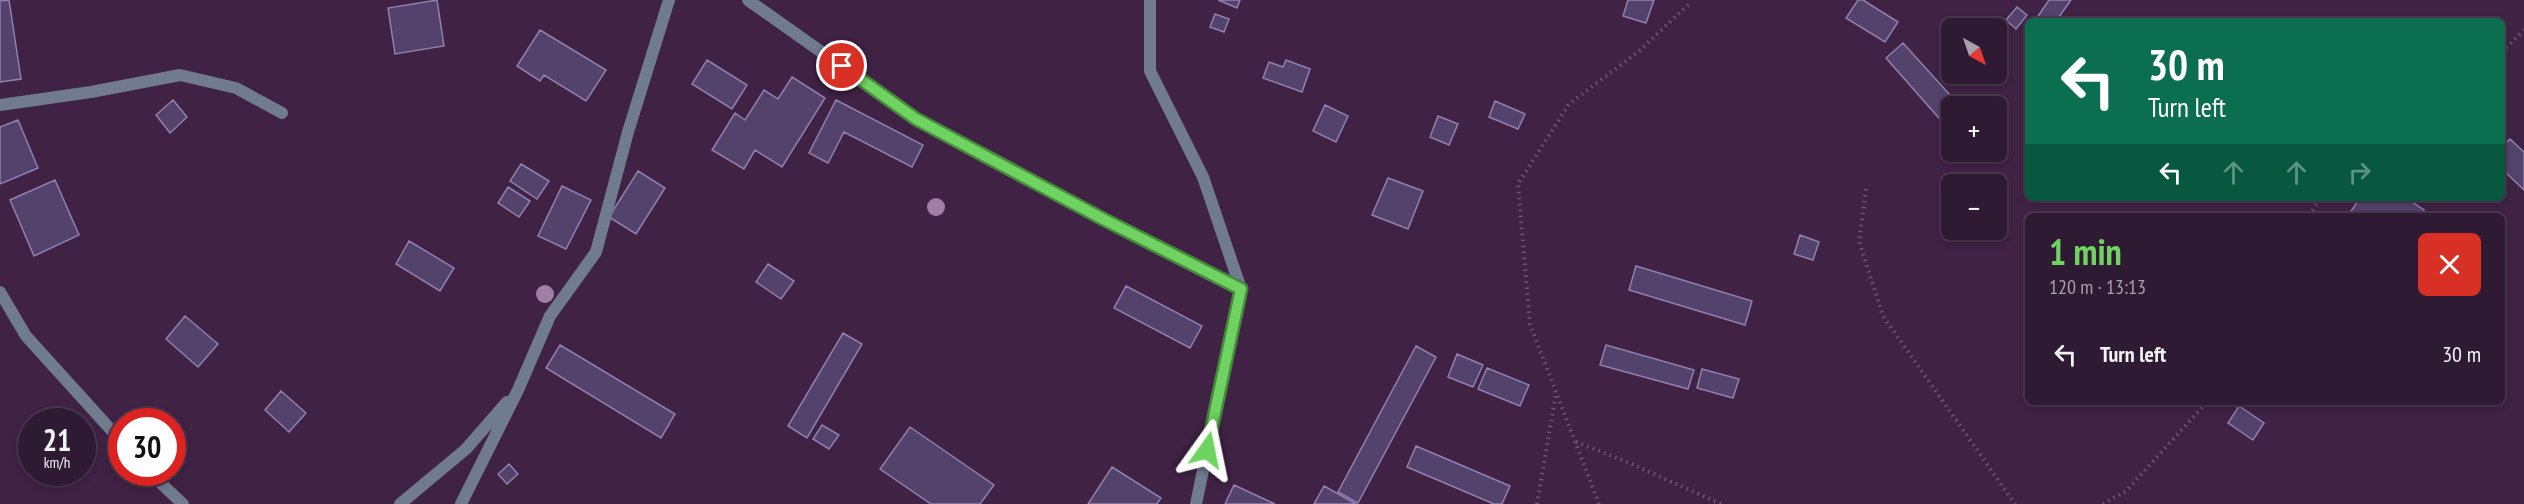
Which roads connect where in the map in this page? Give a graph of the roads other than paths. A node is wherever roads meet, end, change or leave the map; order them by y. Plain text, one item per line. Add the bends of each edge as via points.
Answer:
1 (669, 0) edge
2 (748, 0) edge
3 (1150, 0) edge
4 (0, 105) edge
5 (282, 113) dead end
6 (1241, 289) junction
7 (0, 292) edge
8 (518, 390) junction
9 (108, 427) edge
10 (164, 486) edge
11 (183, 504) edge
12 (400, 504) edge
13 (460, 504) edge
14 (1196, 504) edge

1 - 8 street via 596,252 550,316
2 - 6 street via 916,119
3 - 6 street via 1150,71 1203,177
4 - 5 street via 91,93 180,75 236,88
6 - 14 street
7 - 9 street via 26,336
8 - 12 street via 466,449
8 - 13 street
10 - 11 street

